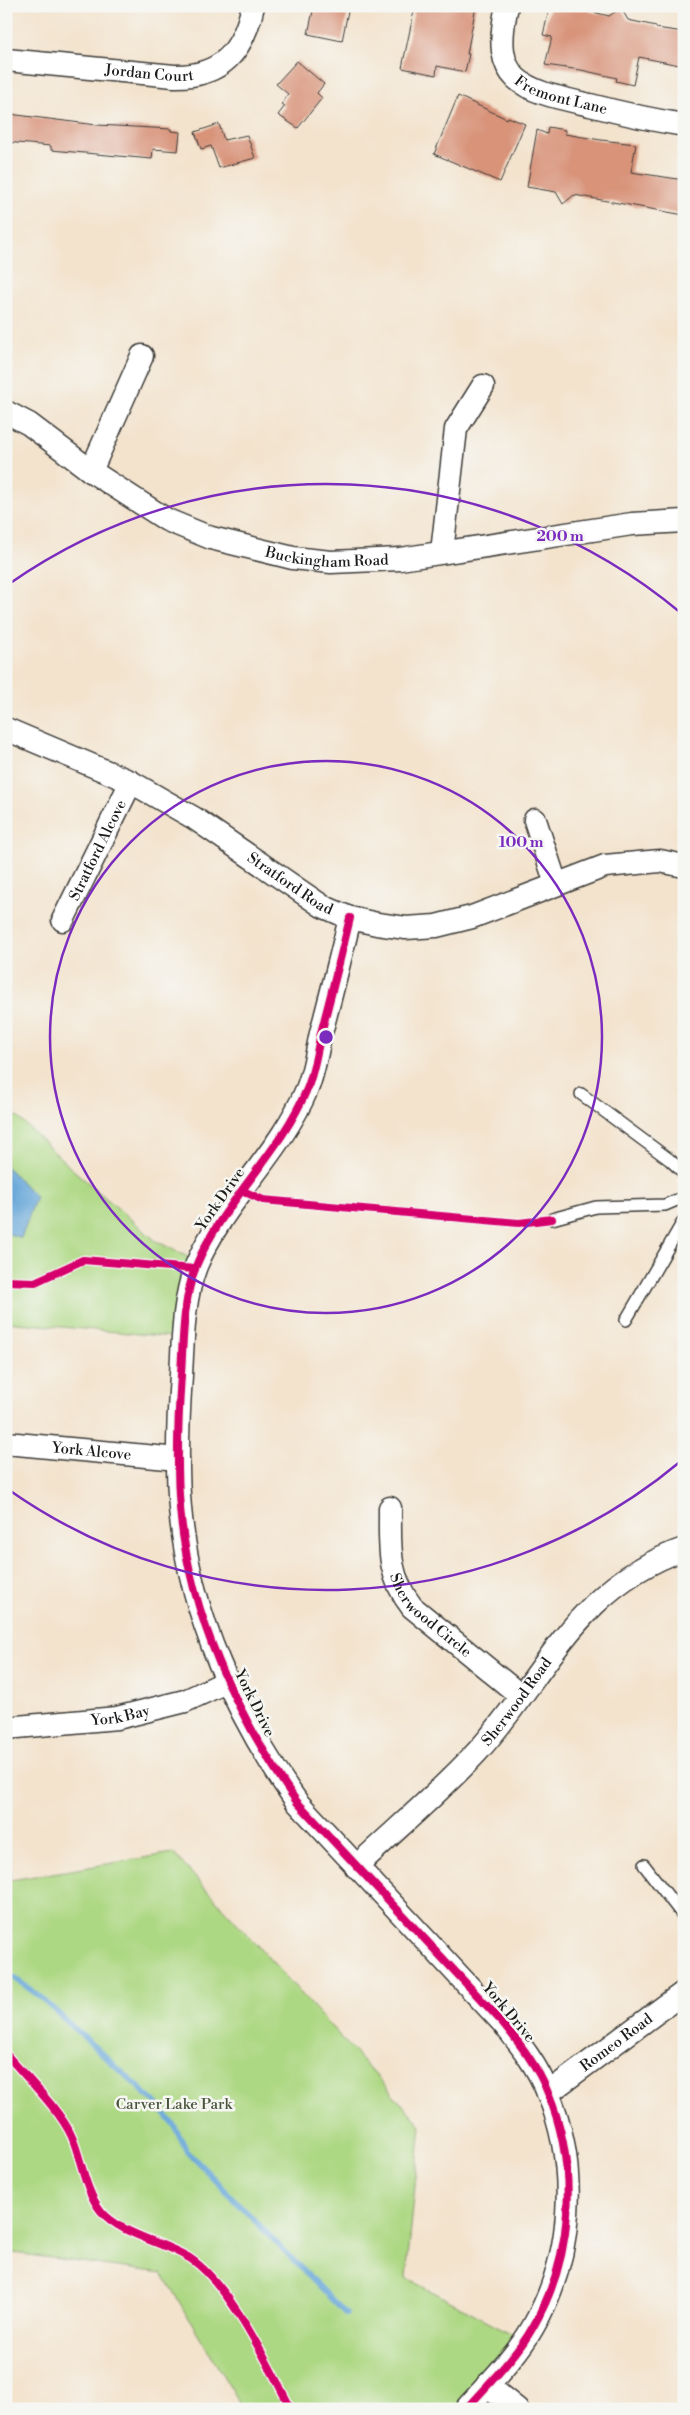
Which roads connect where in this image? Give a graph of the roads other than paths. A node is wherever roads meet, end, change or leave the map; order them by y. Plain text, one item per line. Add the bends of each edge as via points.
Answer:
1 (253, 6) edge
2 (507, 6) edge
3 (6, 60) edge
4 (684, 125) edge
5 (142, 356) dead end
6 (483, 386) dead end
7 (6, 412) edge
8 (91, 471) junction
9 (684, 521) edge
10 (442, 552) junction
11 (6, 729) edge
12 (131, 782) junction
13 (535, 820) dead end
14 (684, 866) edge
15 (556, 884) junction
16 (350, 918) junction
17 (63, 920) dead end
18 (581, 1094) dead end
19 (684, 1173) edge
20 (684, 1197) edge
21 (552, 1219) dead end
22 (684, 1220) edge
23 (626, 1320) dead end
24 (6, 1443) edge
25 (178, 1459) junction
26 (390, 1508) dead end
27 (684, 1549) edge
28 (228, 1682) junction
29 (521, 1696) junction
30 (6, 1728) edge
31 (644, 1865) dead end
32 (356, 1867) junction
33 (684, 1917) edge
34 (684, 1992) edge
35 (548, 2093) junction
36 (487, 2385) junction
37 (466, 2409) edge
38 (517, 2409) edge

1 - 3 street, Jordan Court via 246,32 236,50 216,68 197,74 174,76
2 - 4 street, Fremont Lane via 501,34 502,53 523,85 547,95
5 - 8 street
6 - 10 street via 456,428
7 - 8 street, Buckingham Road via 29,424
8 - 10 street, Buckingham Road via 167,520 211,538 251,549 330,562 400,559
9 - 10 street, Buckingham Road via 632,524
11 - 12 street, Stratford Road
12 - 16 street, Stratford Road via 194,818 322,906
12 - 17 street, Stratford Alcove
13 - 15 street
14 - 15 street, Stratford Road via 660,861 631,862 605,866
15 - 16 street, Stratford Road via 472,917 436,926 406,928
16 - 25 street, York Drive via 307,1088 280,1139 210,1234 195,1269 183,1338
18 - 19 lane
20 - 21 lane via 665,1205 596,1207
22 - 23 lane
24 - 25 street, York Alcove
25 - 28 street, York Drive via 180,1510 189,1562 205,1623
26 - 29 street, Sherwood Circle via 394,1571 401,1593 412,1607
27 - 29 street, Sherwood Road via 637,1571 583,1614
28 - 30 street, York Bay via 185,1700 117,1718
28 - 32 street, York Drive via 272,1767 297,1802
29 - 32 street, Sherwood Road via 478,1751
31 - 33 lane
32 - 35 street, York Drive via 503,2023 521,2046
34 - 35 street, Romeo Road
35 - 36 street, York Drive via 564,2154 568,2186 562,2258 550,2295 532,2329
36 - 37 street, York Drive
36 - 38 street

